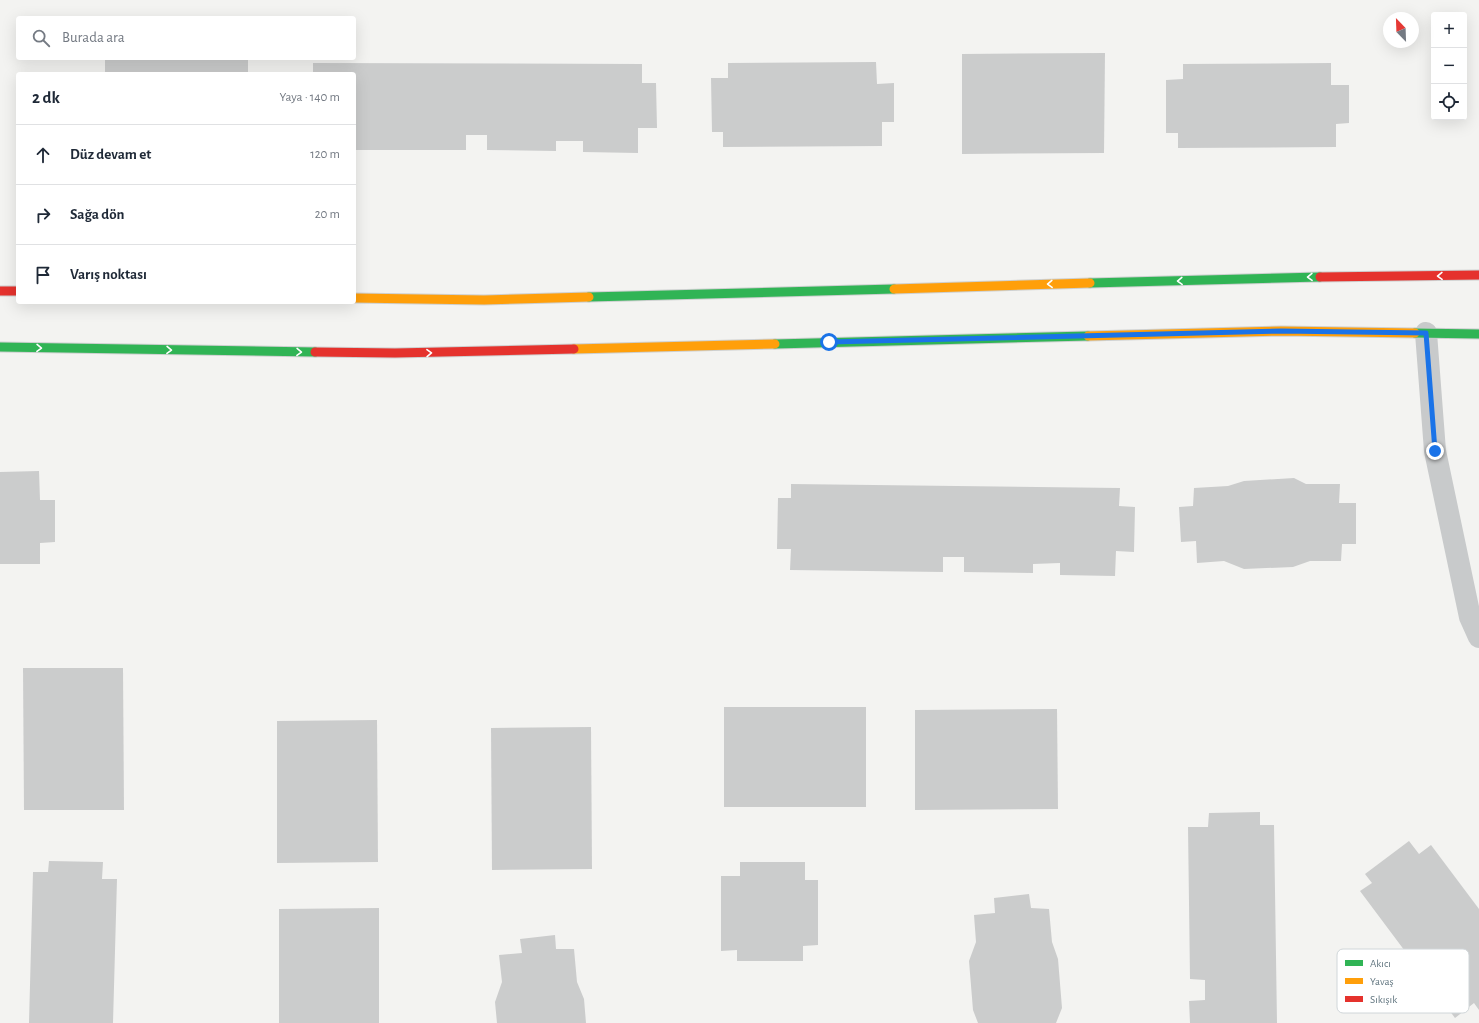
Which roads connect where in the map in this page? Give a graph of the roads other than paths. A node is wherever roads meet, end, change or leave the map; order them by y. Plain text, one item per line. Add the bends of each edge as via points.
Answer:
1 (1479, 275) edge
2 (0, 291) edge
3 (16, 291) edge
4 (356, 298) edge
5 (1426, 333) junction
6 (1479, 334) edge
7 (0, 347) edge
8 (1479, 637) edge

1 -> 4 street via 1312,277 484,300
2 - 3 street
5 - 6 street
7 -> 5 street via 395,353 1281,331
5 - 8 street via 1435,451 1470,617

